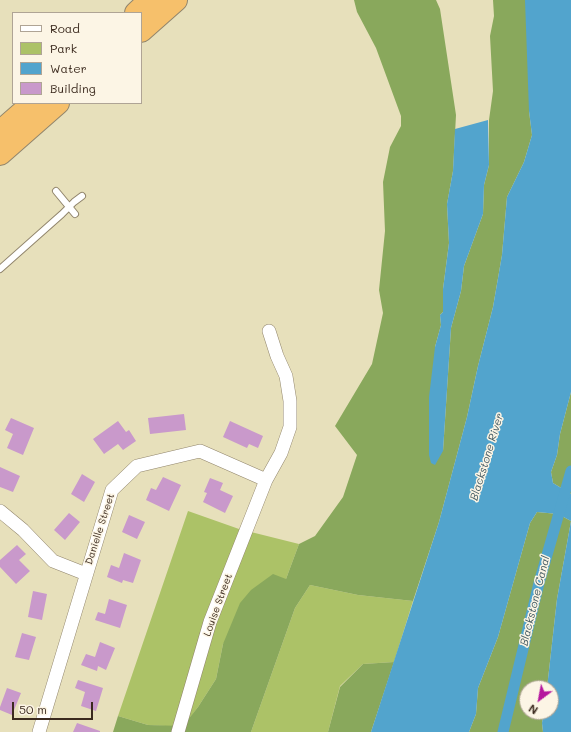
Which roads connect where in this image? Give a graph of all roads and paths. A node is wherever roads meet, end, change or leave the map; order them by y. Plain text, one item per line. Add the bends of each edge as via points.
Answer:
1 (150, 0) edge
2 (176, 0) edge
3 (137, 12) edge
4 (142, 30) edge
5 (32, 104) edge
6 (57, 104) edge
7 (0, 132) edge
8 (0, 154) edge
9 (56, 191) dead end
10 (82, 196) dead end
11 (69, 207) junction
12 (75, 214) dead end
13 (0, 269) edge
14 (269, 331) dead end
15 (266, 480) junction
16 (0, 511) edge
17 (86, 574) junction
18 (39, 732) edge
19 (178, 732) edge

1 - 3 highway
2 - 4 highway
5 - 7 highway
6 - 8 highway
9 - 11 lane
10 - 11 lane
11 - 12 lane
11 - 13 lane
14 - 15 street, Louise Street via 286,376 290,401 290,427 281,453
15 - 17 street, Danielle Street via 200,451 137,466 112,490
15 - 19 street, Louise Street via 210,622
16 - 17 street via 53,561
17 - 18 street, Danielle Street

